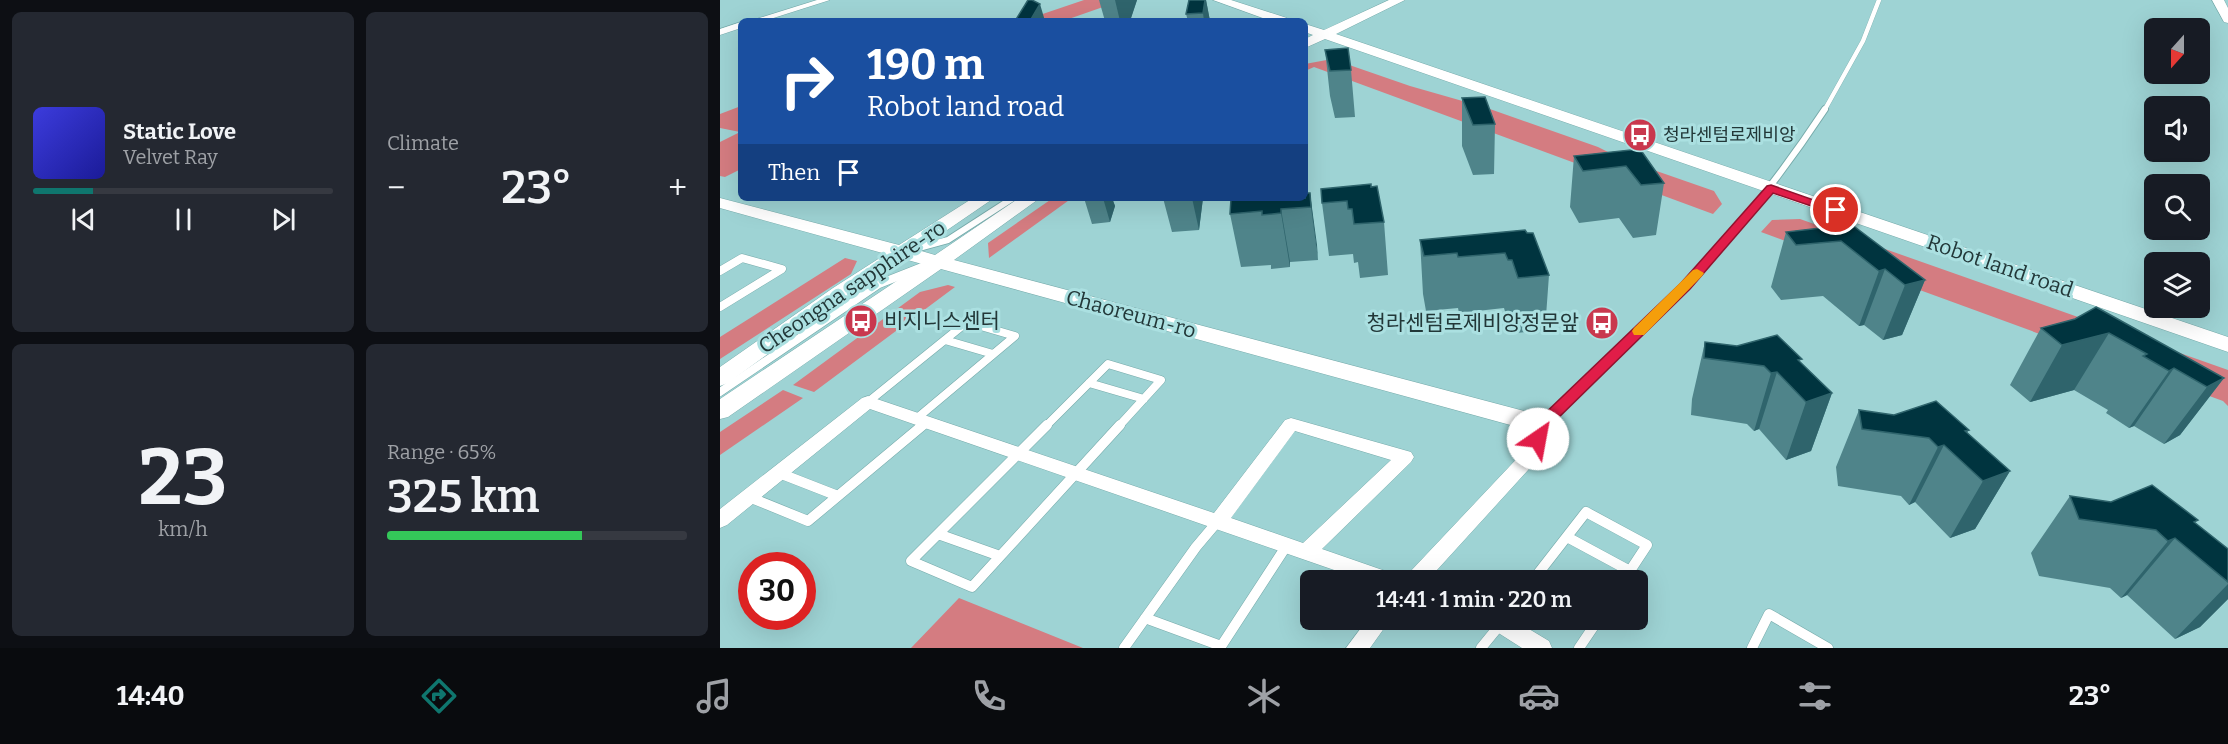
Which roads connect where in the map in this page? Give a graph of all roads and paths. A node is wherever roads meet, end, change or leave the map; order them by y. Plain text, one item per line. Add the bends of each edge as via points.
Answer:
1 (826, 0) edge
2 (1219, 0) edge
3 (1399, 0) edge
4 (1879, 0) edge
5 (2218, 0) edge
6 (764, 18) edge
7 (1274, 18) edge
8 (2228, 20) edge
9 (738, 26) edge
10 (1308, 29) edge
11 (720, 32) edge
12 (1326, 36) junction
13 (1308, 43) edge
14 (1771, 188) junction
15 (980, 201) edge
16 (1008, 201) edge
17 (1027, 201) edge
18 (720, 203) edge
19 (904, 252) junction
20 (938, 262) junction
21 (720, 272) edge
22 (720, 307) edge
23 (945, 340) junction
24 (2228, 345) edge
25 (993, 354) junction
26 (720, 378) edge
27 (1089, 383) junction
28 (720, 392) edge
29 (1144, 399) junction
30 (868, 402) junction
31 (720, 411) edge
32 (921, 420) junction
33 (1542, 425) junction
34 (1020, 454) junction
35 (779, 473) junction
36 (1078, 473) junction
37 (838, 496) junction
38 (748, 497) junction
39 (720, 520) edge
40 (1218, 521) junction
41 (938, 534) junction
42 (1567, 537) junction
43 (1287, 545) junction
44 (1307, 552) junction
45 (1000, 556) junction
46 (1358, 570) edge
47 (1432, 570) edge
48 (1541, 570) edge
49 (1628, 570) edge
50 (1631, 570) edge
51 (1145, 618) junction
52 (1372, 630) edge
53 (1494, 630) edge
54 (1513, 630) edge
55 (1591, 630) edge
56 (1757, 646) edge
57 (1221, 647) edge
58 (1124, 648) edge
59 (1357, 648) edge
60 (1481, 648) edge
61 (1540, 648) edge
62 (1579, 648) edge
63 (1828, 648) edge

1 - 6 street
2 - 7 main road
3 - 12 main road
4 - 14 lane via 1861,46 1820,117
5 - 8 main road
9 - 11 street
10 - 12 main road, Robot land road
12 - 13 main road
12 - 14 main road, Robot land road
14 - 24 main road, Robot land road
14 - 33 lane via 1686,286
15 - 19 main road, Cheongna sapphire-ro
16 - 19 lane via 948,240
17 - 20 main road
18 - 19 main road, Chaoreum-ro
19 - 20 main road, Chaoreum-ro
19 - 26 main road, Cheongna sapphire-ro via 840,292
20 - 28 lane via 879,284
20 - 31 main road
20 - 33 main road, Chaoreum-ro
21 - 22 lane via 742,258 782,269
23 - 25 lane
23 - 25 lane via 967,322 1015,336
23 - 30 lane
25 - 32 lane
27 - 29 lane
27 - 29 lane via 1108,364 1161,380
27 - 34 lane
29 - 36 lane
30 - 32 street
30 - 35 street
32 - 34 street
32 - 37 lane
33 - 47 street via 1533,453
34 - 36 street
34 - 41 lane
35 - 37 lane
35 - 38 street
36 - 40 street
36 - 45 lane
37 - 38 lane via 808,521
38 - 39 street
40 - 43 street
40 - 44 street via 1291,424 1405,457
40 - 51 lane
41 - 45 lane
41 - 45 lane via 911,561 972,587
42 - 48 lane
42 - 49 lane
42 - 50 lane via 1586,512 1647,545
43 - 44 street
43 - 57 lane
44 - 46 street
51 - 57 lane
51 - 58 lane
52 - 59 street
53 - 60 lane
54 - 61 street
55 - 62 lane
56 - 63 lane via 1769,614

